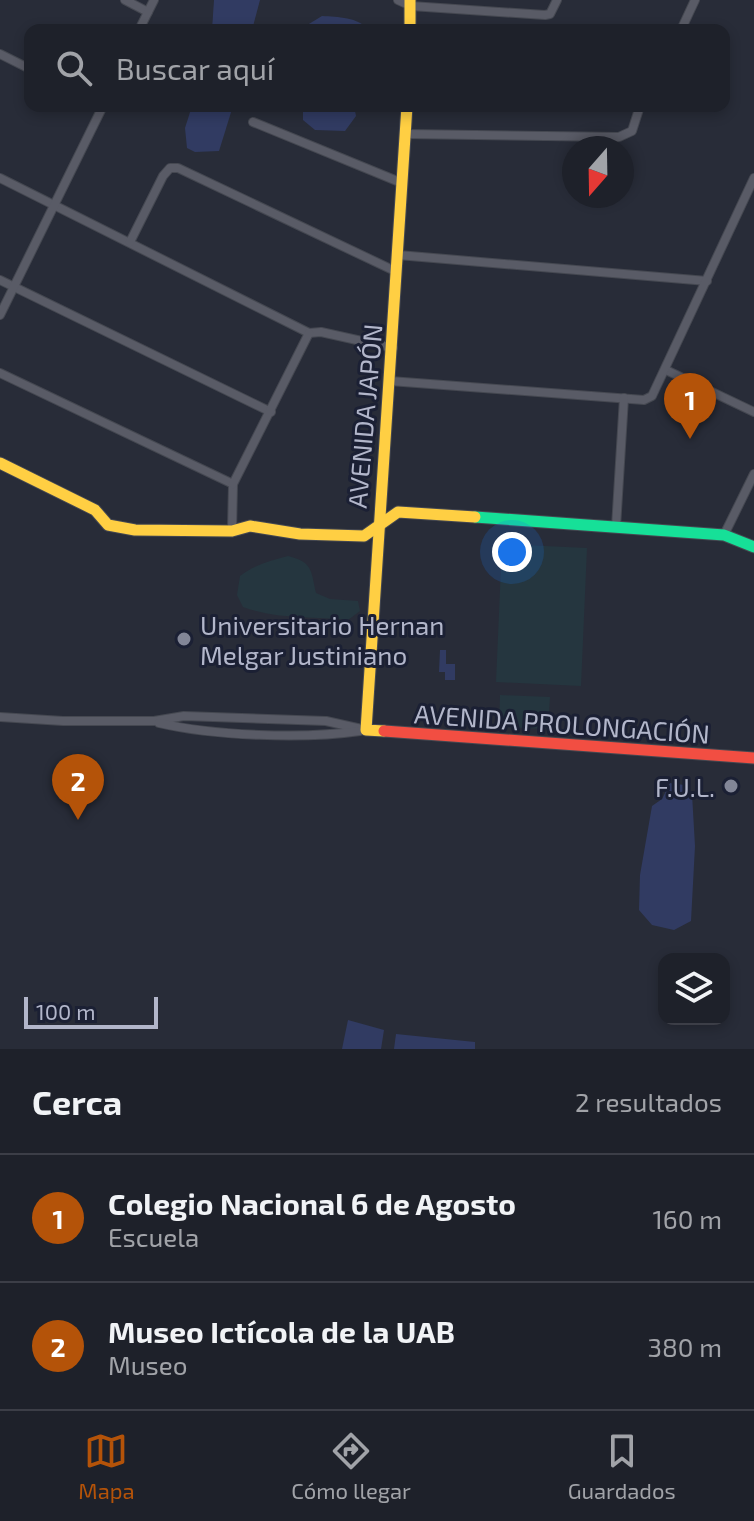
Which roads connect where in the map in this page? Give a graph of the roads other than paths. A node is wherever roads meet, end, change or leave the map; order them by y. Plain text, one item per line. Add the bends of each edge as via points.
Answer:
1 (125, 0) edge
2 (154, 0) edge
3 (398, 0) edge
4 (557, 0) edge
5 (695, 0) edge
6 (410, 3) edge
7 (148, 12) junction
8 (142, 24) edge
9 (410, 24) edge
10 (684, 24) edge
11 (0, 54) edge
12 (24, 66) edge
13 (100, 112) edge
14 (407, 112) edge
15 (638, 112) edge
16 (253, 122) dead end
17 (406, 134) junction
18 (0, 178) edge
19 (754, 178) edge
20 (402, 183) junction
21 (55, 205) junction
22 (130, 242) junction
23 (398, 255) junction
24 (397, 272) junction
25 (0, 280) edge
26 (707, 281) junction
27 (15, 287) junction
28 (0, 315) edge
29 (309, 333) junction
30 (393, 348) junction
31 (666, 370) junction
32 (0, 373) edge
33 (390, 381) junction
34 (624, 398) junction
35 (271, 412) junction
36 (754, 412) edge
37 (0, 463) edge
38 (754, 474) edge
39 (233, 484) junction
40 (377, 524) junction
41 (616, 527) junction
42 (232, 531) junction
43 (724, 535) junction
44 (754, 547) edge
45 (0, 717) edge
46 (154, 721) junction
47 (366, 730) junction
48 (753, 756) edge

1 - 7 street
2 - 7 street
3 - 6 street
4 - 6 street via 545,15
5 - 10 street
6 - 9 street
7 - 8 street
11 - 12 street
13 - 21 street
14 - 17 street, AVENIDA JAPÓN
15 - 17 street via 632,131 619,137
16 - 20 street
17 - 20 street, AVENIDA JAPÓN
18 - 21 street
19 - 26 street
20 - 23 street, AVENIDA JAPÓN
21 - 22 street
21 - 27 street
22 - 24 street via 163,176 178,168
22 - 29 street
23 - 24 street, AVENIDA JAPÓN
23 - 26 street
24 - 30 street, AVENIDA JAPÓN
25 - 27 street
26 - 31 street
27 - 28 street
27 - 35 street
29 - 30 street
29 - 35 street
30 - 33 street, AVENIDA JAPÓN
31 - 34 street via 652,396
31 - 36 street
32 - 39 street
33 - 34 street
33 - 40 street, AVENIDA JAPÓN
34 - 41 street
35 - 39 street
37 - 42 street via 95,510 108,525
38 - 43 street
39 - 42 street
40 - 41 street via 398,512
40 - 42 street via 364,536 250,526
40 - 47 street, AVENIDA JAPÓN
41 - 43 street
43 - 44 street
45 - 46 street
46 - 47 street via 184,716 326,721
46 - 47 street via 184,729 329,735
47 - 48 street, AVENIDA PROLONGACIÓN

